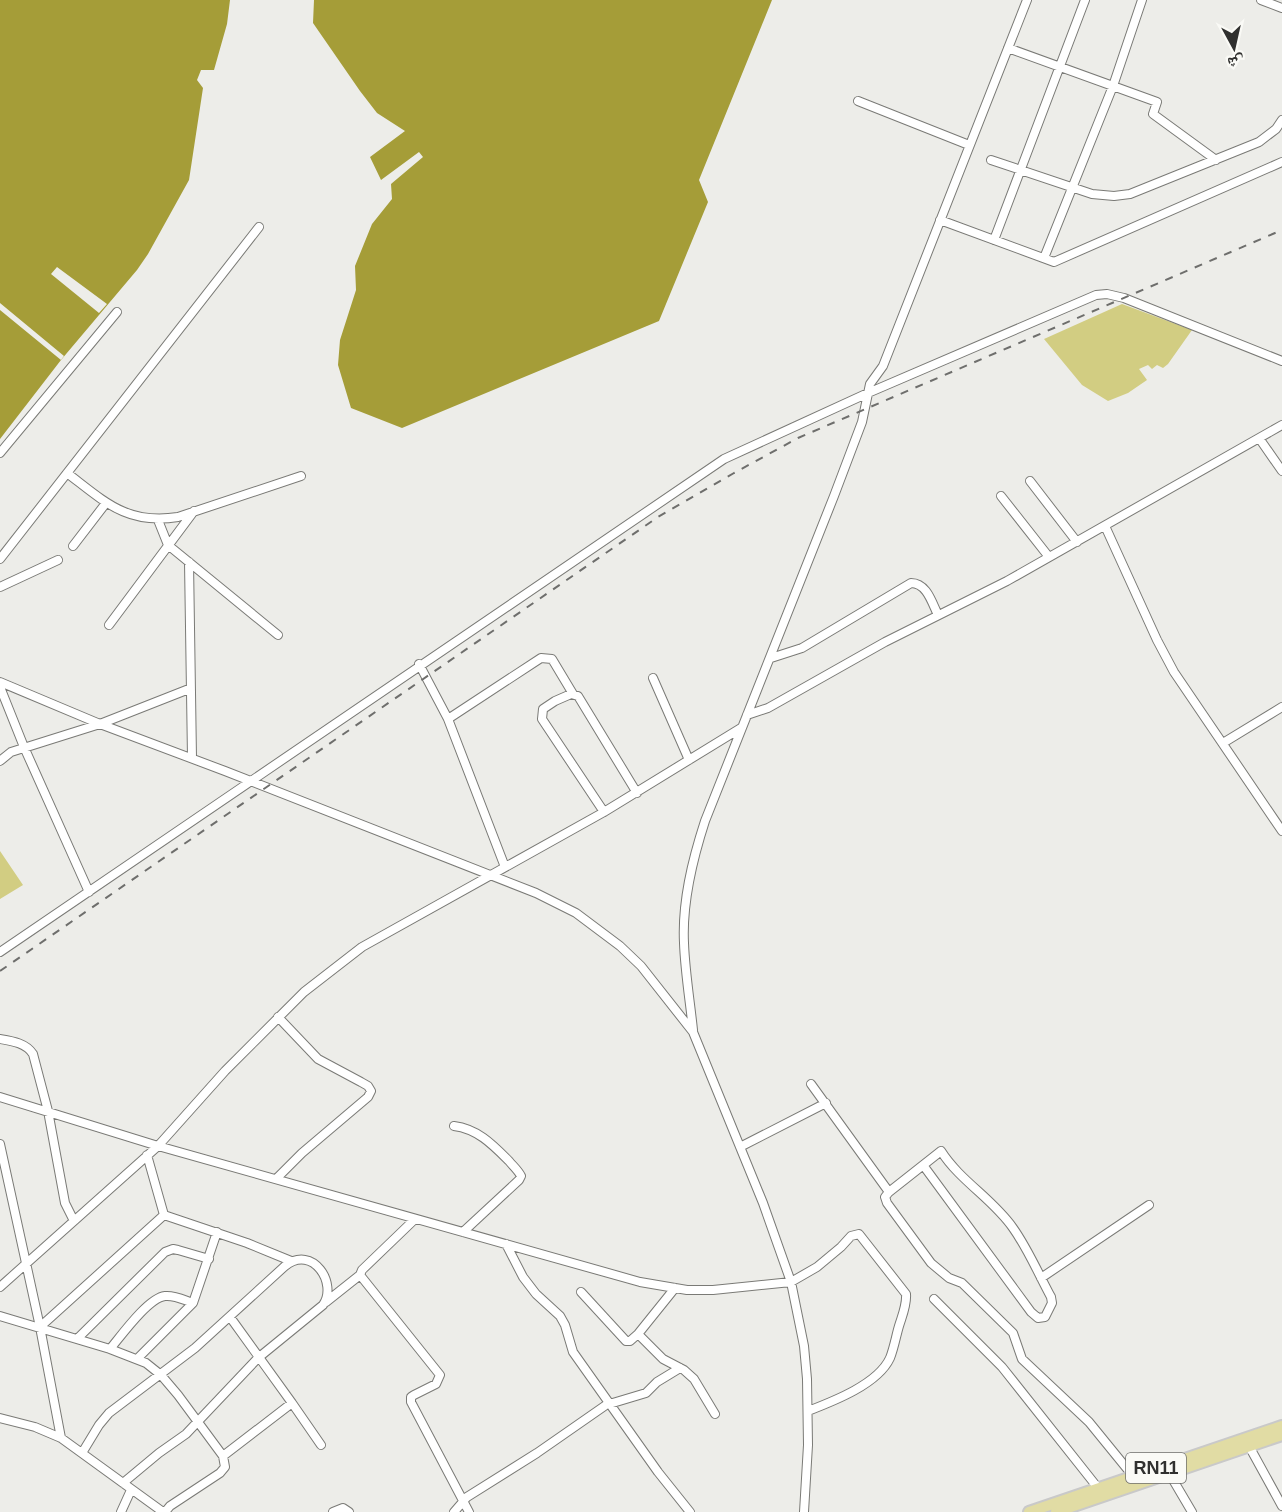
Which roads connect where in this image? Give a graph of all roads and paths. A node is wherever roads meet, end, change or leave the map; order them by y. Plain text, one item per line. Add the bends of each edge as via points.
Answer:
1 (1027, 0) edge
2 (1073, 0) edge
3 (1142, 0) edge
4 (1261, 0) edge
5 (1084, 2) edge
6 (1282, 8) edge
7 (1008, 48) junction
8 (1060, 66) junction
9 (1113, 86) junction
10 (858, 101) dead end
11 (1282, 120) edge
12 (969, 145) junction
13 (991, 160) dead end
14 (1216, 160) junction
15 (1282, 162) edge
16 (1022, 170) junction
17 (1073, 187) junction
18 (940, 220) junction
19 (260, 227) dead end
20 (994, 240) junction
21 (1044, 258) junction
22 (117, 312) dead end
23 (1282, 361) edge
24 (868, 393) junction
25 (1282, 425) edge
26 (1259, 438) junction
27 (0, 453) edge
28 (1282, 471) edge
29 (67, 473) junction
30 (301, 476) dead end
31 (1030, 481) dead end
32 (1000, 496) dead end
33 (106, 503) junction
34 (194, 511) junction
35 (158, 520) junction
36 (1105, 526) junction
37 (1077, 542) junction
38 (168, 545) junction
39 (73, 546) dead end
40 (1049, 557) junction
41 (0, 559) edge
42 (58, 560) dead end
43 (189, 562) junction
44 (0, 587) edge
45 (938, 615) junction
46 (109, 625) dead end
47 (278, 635) dead end
48 (771, 658) junction
49 (419, 664) junction
50 (653, 678) dead end
51 (0, 682) edge
52 (0, 687) edge
53 (189, 688) junction
54 (573, 694) junction
55 (1282, 707) edge
56 (747, 715) junction
57 (448, 719) junction
58 (100, 724) junction
59 (741, 728) junction
60 (1224, 743) junction
61 (24, 747) junction
62 (192, 759) junction
63 (689, 760) junction
64 (0, 761) edge
65 (250, 780) junction
66 (637, 793) junction
67 (604, 812) junction
68 (1282, 831) edge
69 (506, 867) junction
70 (490, 875) junction
71 (89, 892) junction
72 (0, 951) edge
73 (278, 1017) junction
74 (693, 1032) junction
75 (0, 1038) edge
76 (812, 1084) dead end
77 (0, 1097) edge
78 (826, 1103) junction
79 (48, 1111) junction
80 (454, 1126) dead end
81 (0, 1144) edge
82 (158, 1146) junction
83 (740, 1147) junction
84 (147, 1155) junction
85 (923, 1165) junction
86 (277, 1178) junction
87 (889, 1192) junction
88 (1149, 1205) dead end
89 (164, 1215) junction
90 (415, 1219) junction
91 (74, 1221) junction
92 (217, 1232) junction
93 (463, 1232) junction
94 (506, 1244) junction
95 (209, 1259) junction
96 (291, 1261) junction
97 (26, 1265) junction
98 (360, 1275) junction
99 (1041, 1278) junction
100 (791, 1282) junction
101 (0, 1287) edge
102 (675, 1288) junction
103 (580, 1292) dead end
104 (934, 1299) dead end
105 (193, 1303) junction
106 (323, 1305) junction
107 (0, 1316) edge
108 (230, 1317) junction
109 (40, 1327) junction
110 (638, 1334) junction
111 (76, 1339) junction
112 (110, 1349) junction
113 (258, 1358) junction
114 (138, 1359) junction
115 (680, 1368) junction
116 (161, 1375) junction
117 (292, 1403) junction
118 (610, 1403) junction
119 (808, 1411) junction
120 (715, 1414) dead end
121 (0, 1418) edge
122 (197, 1422) junction
123 (1282, 1426) edge
124 (1282, 1435) edge
125 (61, 1438) junction
126 (321, 1445) dead end
127 (1249, 1446) junction
128 (82, 1453) junction
129 (223, 1456) junction
130 (1169, 1473) junction
131 (1133, 1476) junction
132 (123, 1483) junction
133 (1098, 1488) junction
134 (131, 1490) junction
135 (463, 1501) junction
136 (1282, 1506) edge
137 (122, 1512) edge
138 (164, 1512) edge
139 (333, 1512) edge
140 (349, 1512) edge
141 (454, 1512) edge
142 (469, 1512) edge
143 (690, 1512) edge
144 (804, 1512) edge
145 (1029, 1512) edge
146 (1056, 1512) edge
147 (1192, 1512) edge

1 - 7 street
2 - 5 street
3 - 9 street
4 - 6 street
5 - 8 street
7 - 8 street
7 - 12 street
8 - 9 street
8 - 16 street
9 - 14 street via 1157,102 1153,114
9 - 17 street
10 - 12 street
11 - 14 street via 1259,142
12 - 18 street
13 - 16 street
14 - 17 street via 1130,194 1103,196
15 - 21 street via 1054,262
16 - 17 street
16 - 20 street
17 - 21 street
18 - 20 street
18 - 24 street via 883,366
19 - 29 street
20 - 21 street
22 - 27 street
23 - 24 street via 1107,294 1096,295
24 - 48 street via 862,422
24 - 49 street via 708,468
25 - 26 street
26 - 28 street
26 - 36 street
29 - 33 street
29 - 41 street
30 - 34 street
31 - 37 street
32 - 40 street
33 - 35 street via 137,517
33 - 39 street
34 - 35 street
34 - 38 street
35 - 38 street
36 - 37 street
36 - 60 street via 1174,672
37 - 40 street
38 - 43 street
38 - 46 street
40 - 45 street
42 - 44 street
43 - 47 street
43 - 53 street
45 - 48 street via 924,588 911,584 802,648
45 - 56 street via 768,708
48 - 56 street
49 - 57 street
49 - 65 street
50 - 63 street
51 - 58 street
52 - 61 street
53 - 58 street
53 - 62 street
54 - 57 street via 552,659 540,658
54 - 66 street via 584,705
54 - 67 street via 546,707 542,719
55 - 60 street
56 - 59 street
57 - 69 street
58 - 61 street
58 - 62 street
59 - 63 street
59 - 74 street via 705,821 686,897 684,942
60 - 68 street
61 - 64 street
61 - 71 street
62 - 65 street
63 - 66 street
65 - 70 street
65 - 71 street
66 - 67 street
67 - 69 street
69 - 70 street
70 - 73 street via 362,947
70 - 74 street via 576,913 600,930 641,966
71 - 72 street
73 - 82 street
73 - 86 street via 318,1059 368,1086 370,1091 368,1097
74 - 83 street
75 - 79 street via 22,1044 33,1054
76 - 78 street
77 - 79 street
78 - 83 street
78 - 87 street
79 - 82 street
79 - 91 street via 65,1203
80 - 93 street via 481,1135 521,1176
81 - 97 street
82 - 84 street
82 - 86 street
83 - 100 street
84 - 89 street
84 - 91 street
85 - 87 street
85 - 99 street via 940,1151 955,1171 1014,1228
85 - 99 street via 1030,1312 1041,1319 1049,1313 1052,1303
86 - 90 street
87 - 131 street via 885,1197 887,1203 931,1263 962,1283 1013,1332 1022,1359 1089,1422
88 - 99 street
89 - 92 street
89 - 109 street
90 - 93 street
90 - 98 street
91 - 97 street
92 - 95 street
92 - 96 street
93 - 94 street
94 - 102 street via 640,1282
94 - 118 street via 523,1277 560,1316 573,1352
95 - 105 street
95 - 111 street via 177,1250 165,1252
96 - 106 street via 305,1258 317,1268 328,1288
96 - 108 street
97 - 101 street
97 - 109 street
98 - 106 street
98 - 135 street via 440,1376 436,1384 411,1397 411,1402
100 - 102 street via 713,1290
100 - 119 street via 804,1346
100 - 119 street via 818,1267 848,1238 858,1234 906,1294 890,1357 883,1368 854,1389
102 - 110 street
103 - 110 street via 626,1341 632,1341
104 - 133 street via 1002,1367
105 - 112 street via 168,1295 159,1298
105 - 114 street
106 - 113 street
107 - 109 street
108 - 113 street
108 - 116 street
109 - 111 street
109 - 125 street
110 - 115 street via 663,1359
111 - 112 street
112 - 114 street
113 - 117 street
113 - 122 street
114 - 116 street
115 - 118 street via 646,1393
115 - 120 street via 697,1382
116 - 122 street
116 - 128 street via 109,1413
117 - 126 street
117 - 129 street
118 - 135 street
118 - 143 street
119 - 144 street
121 - 125 street
122 - 129 street
122 - 132 street
123 - 131 main road, RN11
124 - 127 main road, RN11
125 - 128 street
127 - 130 main road, RN11
127 - 136 street
128 - 132 street
129 - 138 street via 223,1470
130 - 146 main road, RN11
130 - 147 street
131 - 133 main road, RN11
132 - 134 street
133 - 145 main road, RN11
134 - 137 street
134 - 138 street
135 - 141 street
135 - 142 street
139 - 140 street via 343,1508

